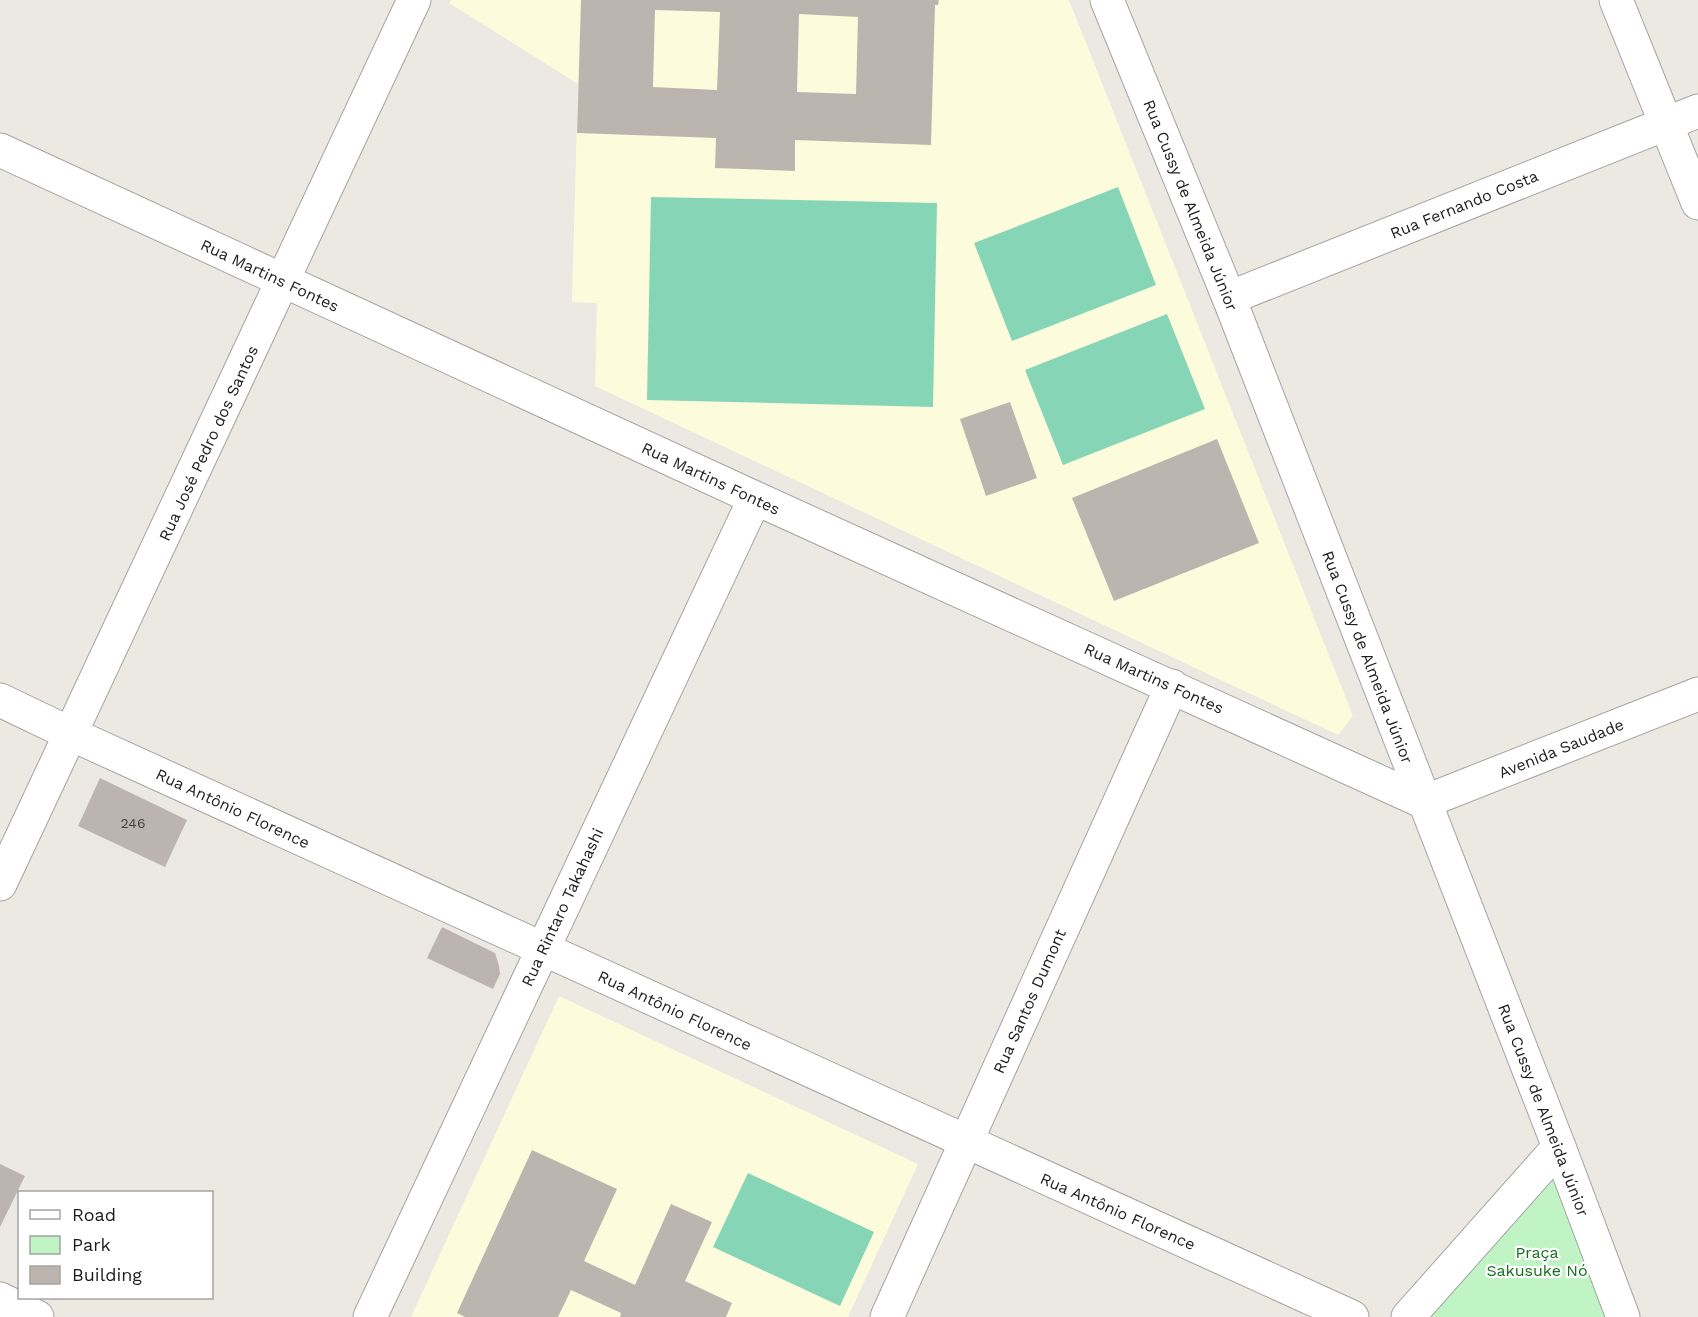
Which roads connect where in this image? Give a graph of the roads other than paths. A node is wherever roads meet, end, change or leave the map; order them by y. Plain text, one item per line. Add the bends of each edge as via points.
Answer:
1 (414, 0) edge
2 (1107, 0) edge
3 (1616, 0) edge
4 (1698, 111) edge
5 (1665, 123) junction
6 (0, 150) edge
7 (1698, 203) edge
8 (283, 282) junction
9 (1229, 298) junction
10 (755, 498) junction
11 (1172, 686) junction
12 (1698, 694) edge
13 (0, 700) edge
14 (71, 734) junction
15 (1424, 802) junction
16 (0, 884) edge
17 (543, 949) junction
18 (966, 1142) junction
19 (1559, 1147) junction
20 (0, 1299) edge
21 (37, 1317) edge
22 (370, 1317) edge
23 (887, 1317) edge
24 (1352, 1317) edge
25 (1408, 1317) edge
26 (1623, 1317) edge

1 - 8 street, Rua José Pedro dos Santos
2 - 9 street, Rua Cussy de Almeida Júnior
3 - 5 street
4 - 5 street, Rua Fernando Costa
5 - 7 street
5 - 9 street, Rua Fernando Costa
6 - 8 street, Rua Martins Fontes
8 - 10 street, Rua Martins Fontes
8 - 14 street, Rua José Pedro dos Santos
9 - 15 street, Rua Cussy de Almeida Júnior
10 - 11 street, Rua Martins Fontes
10 - 17 street, Rua Rintaro Takahashi
11 - 15 street, Rua Martins Fontes
11 - 18 street, Rua Santos Dumont
12 - 15 street, Avenida Saudade
13 - 14 street, Rua Antônio Florence
14 - 16 street, Rua José Pedro dos Santos
14 - 17 street, Rua Antônio Florence
15 - 19 street, Rua Cussy de Almeida Júnior
17 - 18 street, Rua Antônio Florence
17 - 22 street, Rua Rintaro Takahashi
18 - 23 street, Rua Santos Dumont
18 - 24 street, Rua Antônio Florence
19 - 25 street
19 - 26 street, Rua Cussy de Almeida Júnior
20 - 21 street

